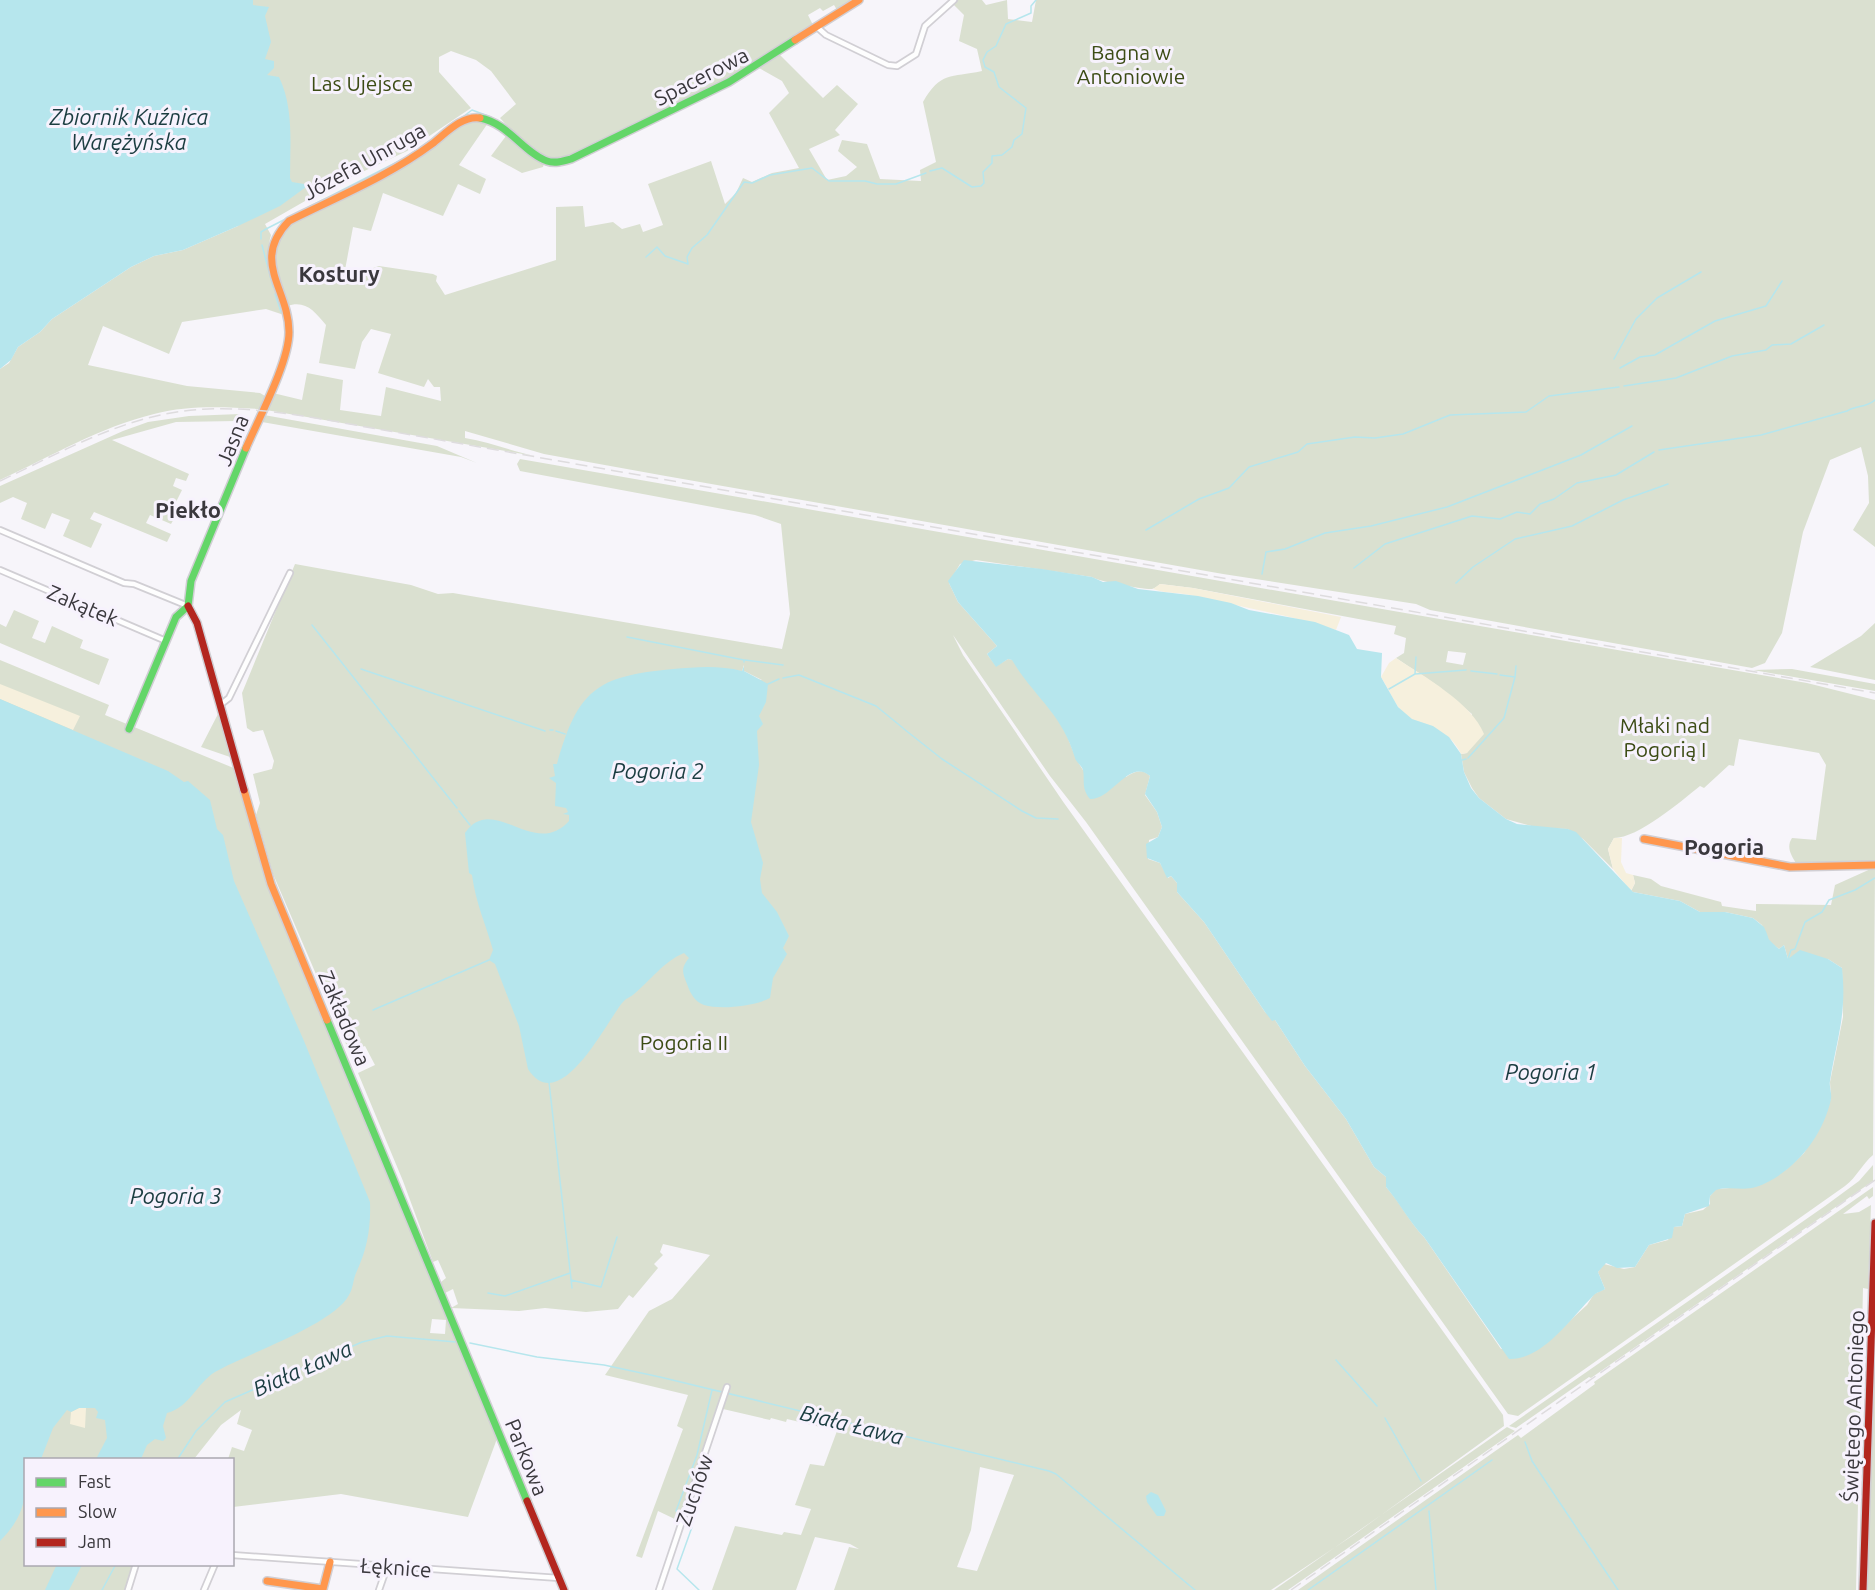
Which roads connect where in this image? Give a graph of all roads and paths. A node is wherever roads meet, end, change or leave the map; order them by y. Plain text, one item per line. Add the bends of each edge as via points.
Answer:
1 (859, 0) edge
2 (954, 0) edge
3 (817, 27) junction
4 (549, 162) joint
5 (278, 289) joint
6 (0, 530) edge
7 (0, 570) edge
8 (290, 573) dead end
9 (188, 606) junction
10 (166, 641) junction
11 (220, 705) junction
12 (129, 729) dead end
13 (1644, 839) dead end
14 (1875, 865) edge
15 (1875, 1223) edge
16 (460, 1336) joint
17 (727, 1388) dead end
18 (234, 1555) edge
19 (330, 1563) junction
20 (135, 1566) edge
21 (214, 1566) edge
22 (387, 1567) junction
23 (559, 1578) junction
24 (267, 1581) dead end
25 (128, 1590) edge
26 (204, 1590) edge
27 (380, 1590) edge
28 (564, 1590) edge
29 (658, 1590) edge
30 (1863, 1590) edge

1 - 3 street, Spacerowa
2 - 3 street via 925,26 916,54 897,66 826,35
3 - 4 street, Spacerowa via 713,90 571,159
4 - 5 street, Józefa Unruga via 491,120 476,117 463,121 413,158 281,228 270,252
5 - 9 street, Jasna via 289,328 285,351 193,578
6 - 9 street
7 - 10 street, Zakątek
8 - 11 street via 229,698
9 - 10 street, Jasna via 177,615
9 - 11 street, Zakładowa via 197,623
10 - 12 street, Jasna
11 - 16 street, Zakładowa via 271,884
13 - 14 street via 1790,867
15 - 30 street, Świętego Antoniego
16 - 23 street, Parkowa
17 - 29 street, Zuchów
18 - 19 street, Łęknice
19 - 22 street, Łęknice
19 - 24 street via 323,1589
20 - 25 street
21 - 26 street
22 - 23 street, Łęknice
22 - 27 street
23 - 28 street, Parkowa

